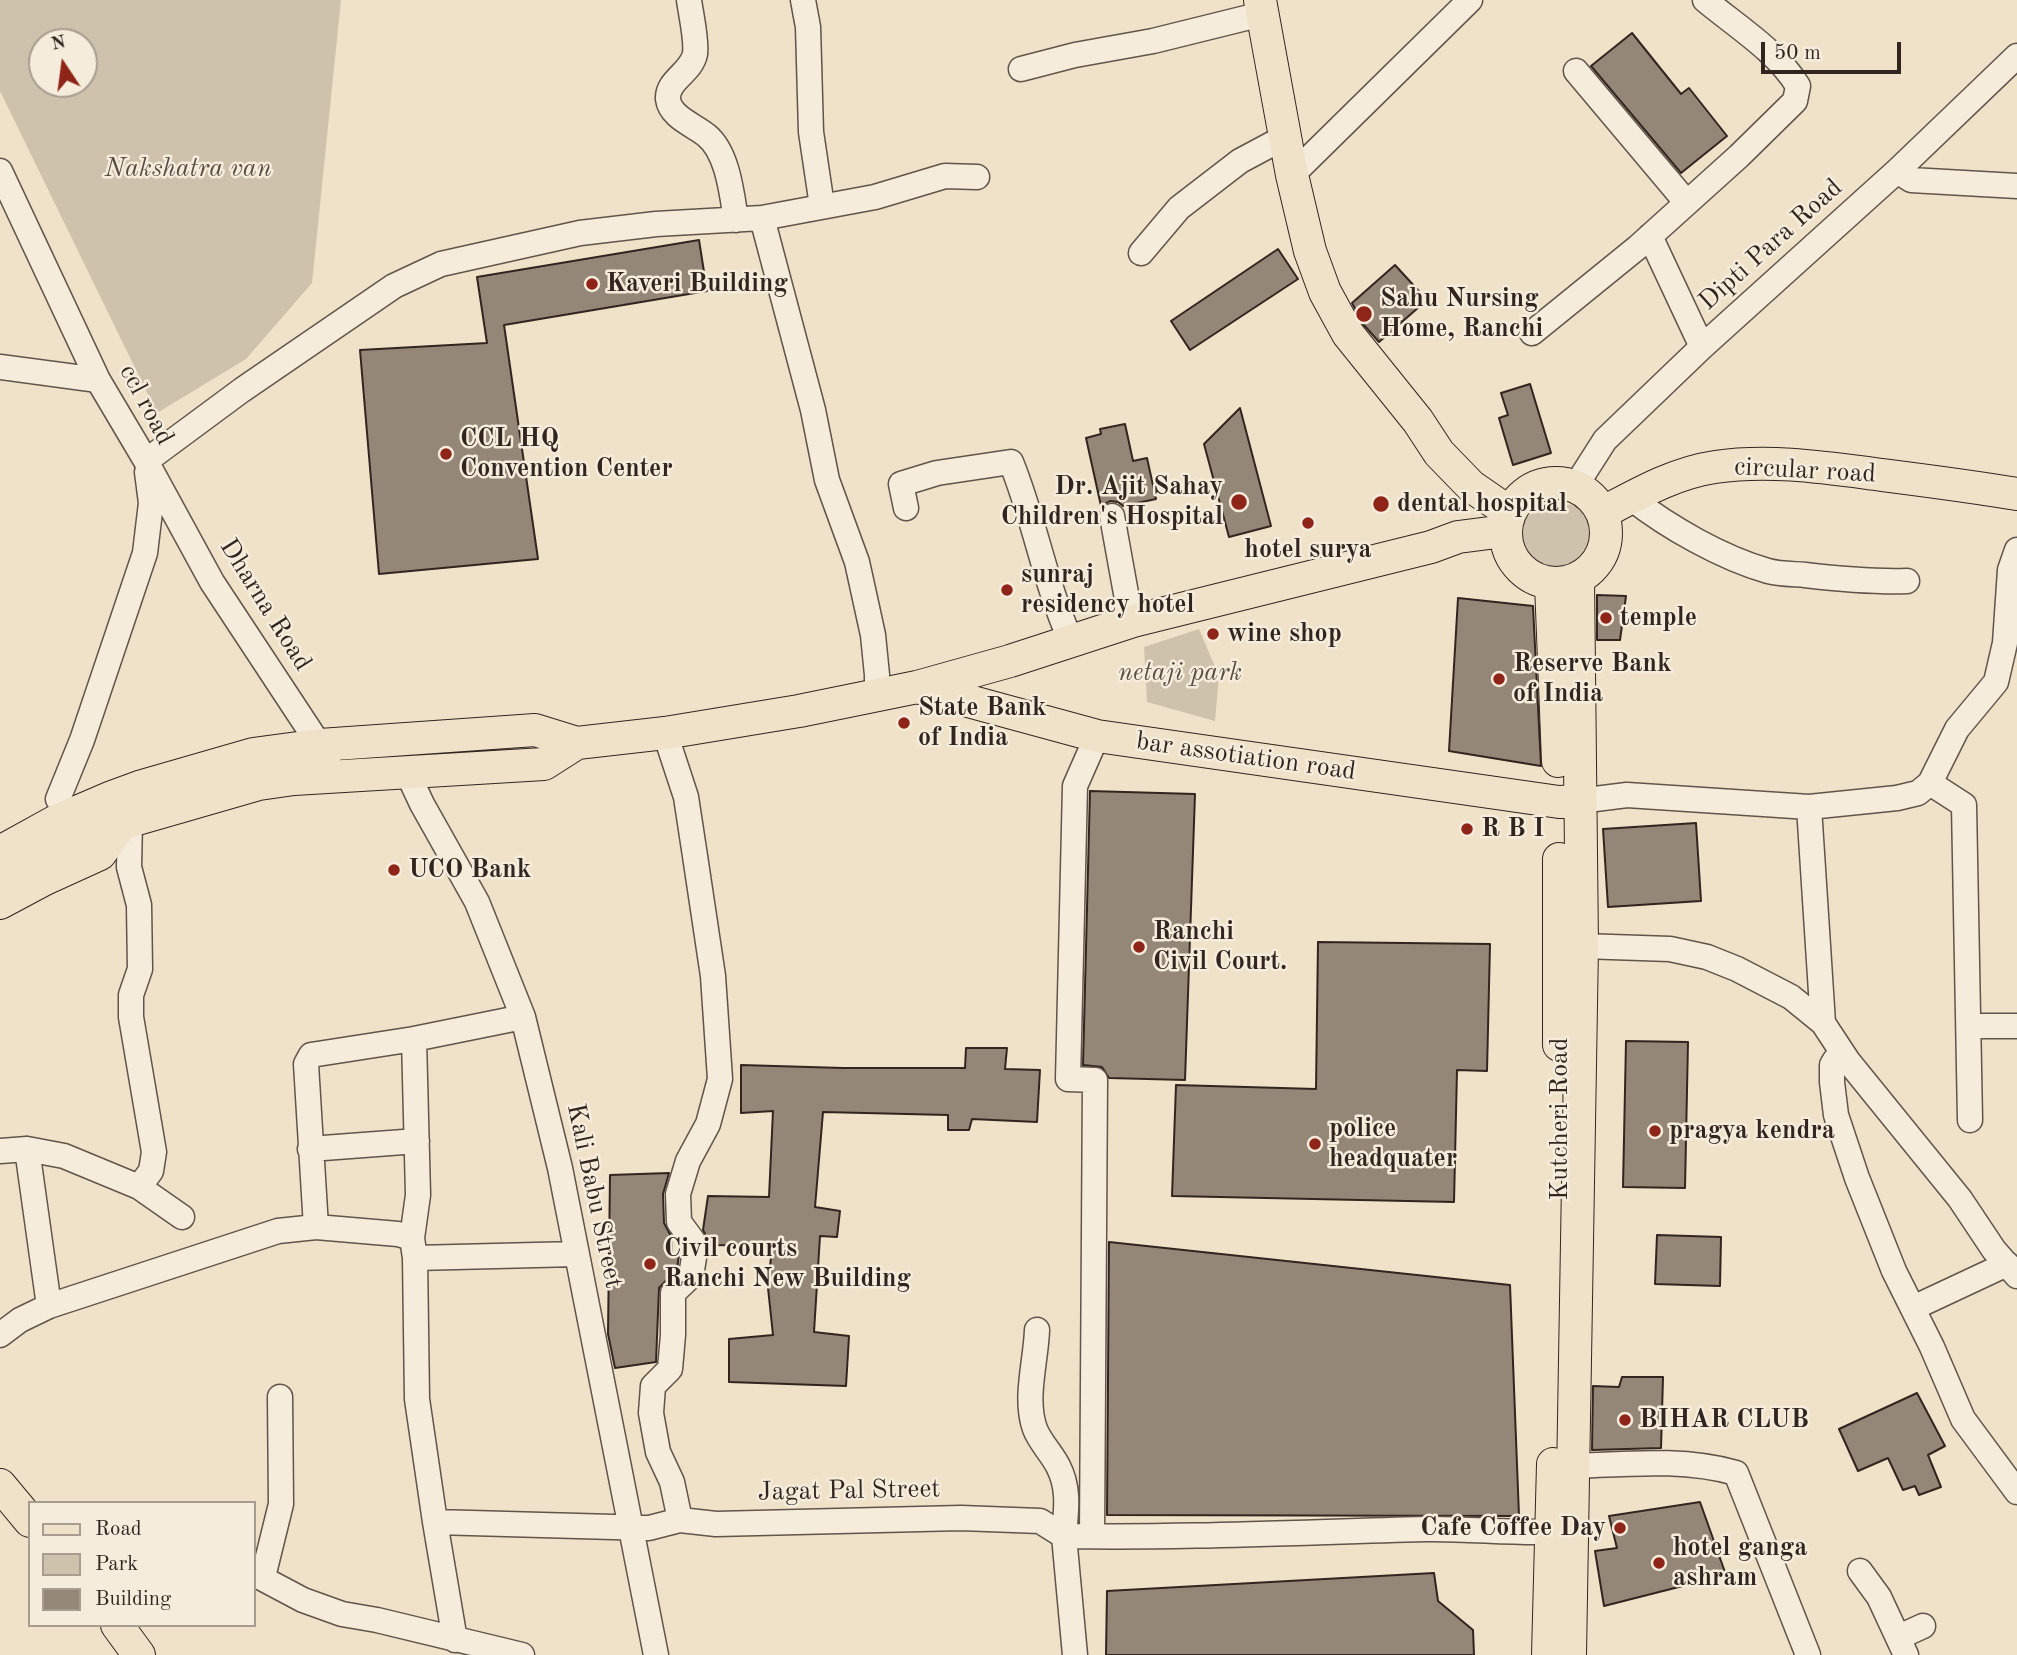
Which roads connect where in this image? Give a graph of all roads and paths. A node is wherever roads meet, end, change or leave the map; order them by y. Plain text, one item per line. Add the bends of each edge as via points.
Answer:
1 (689, 0) edge
2 (803, 0) edge
3 (1470, 0) edge
4 (1705, 0) edge
5 (1261, 7) edge
6 (2017, 56) edge
7 (1021, 69) dead end
8 (1576, 71) dead end
9 (1285, 137) junction
10 (0, 171) edge
11 (1897, 171) junction
12 (1292, 175) junction
13 (977, 177) dead end
14 (2017, 186) edge
15 (1687, 203) junction
16 (822, 206) junction
17 (762, 218) junction
18 (736, 220) junction
19 (1650, 236) junction
20 (1141, 253) dead end
21 (1532, 333) dead end
22 (1702, 347) junction
23 (0, 367) edge
24 (98, 380) junction
25 (1439, 453) junction
26 (146, 461) junction
27 (1575, 487) junction
28 (2017, 494) edge
29 (1631, 498) junction
30 (906, 508) dead end
31 (1602, 513) junction
32 (1112, 516) dead end
33 (1508, 522) junction
34 (1458, 537) junction
35 (2017, 550) edge
36 (1565, 581) junction
37 (1907, 581) dead end
38 (1133, 621) junction
39 (1071, 641) junction
40 (917, 687) junction
41 (877, 697) junction
42 (665, 733) junction
43 (1097, 736) junction
44 (577, 743) junction
45 (320, 745) junction
46 (407, 772) junction
47 (339, 777) junction
48 (1930, 782) junction
49 (58, 799) junction
50 (1569, 801) junction
51 (1809, 807) junction
52 (121, 814) junction
53 (0, 827) edge
54 (0, 852) edge
55 (0, 878) edge
56 (0, 903) edge
57 (1582, 946) junction
58 (523, 1017) junction
59 (1823, 1023) junction
60 (2017, 1026) edge
61 (1970, 1027) junction
62 (414, 1039) junction
63 (1848, 1061) junction
64 (1970, 1120) dead end
65 (417, 1141) junction
66 (27, 1149) junction
67 (310, 1149) junction
68 (0, 1151) edge
69 (139, 1187) junction
70 (182, 1216) dead end
71 (316, 1227) junction
72 (414, 1248) junction
73 (576, 1254) junction
74 (2012, 1270) edge
75 (50, 1306) junction
76 (1913, 1308) junction
77 (1037, 1331) dead end
78 (0, 1335) edge
79 (280, 1397) dead end
80 (1574, 1466) junction
81 (0, 1485) edge
82 (2017, 1492) edge
83 (28, 1519) edge
84 (680, 1520) junction
85 (435, 1522) junction
86 (631, 1526) junction
87 (1561, 1532) junction
88 (1064, 1536) junction
89 (1092, 1536) junction
90 (1860, 1571) dead end
91 (258, 1575) edge
92 (1923, 1626) dead end
93 (118, 1627) edge
94 (456, 1640) junction
95 (1902, 1646) edge
96 (139, 1655) edge
97 (522, 1655) edge
98 (656, 1655) edge
99 (1075, 1655) edge
100 (1548, 1655) edge
101 (1570, 1655) edge
102 (1808, 1655) edge

1 - 18 street via 695,54 670,86 668,100 673,113 709,137 728,170
2 - 16 street via 811,132
3 - 12 street
4 - 15 street via 1791,74 1798,94
5 - 7 street via 1153,41
5 - 9 main road
6 - 11 street, Dipti Para Road
8 - 15 street
9 - 12 main road
9 - 20 street via 1240,161 1179,208
10 - 24 street, ccl road
11 - 14 street via 1911,180
11 - 22 street, Dipti Para Road
12 - 25 main road via 1325,292 1348,334
13 - 16 street via 945,176 875,197
15 - 19 street
16 - 17 street
17 - 18 street
17 - 41 street via 827,480 857,562 873,635
18 - 26 street via 580,233 440,264 394,286
19 - 21 street
19 - 22 street
22 - 27 street, Dipti Para Road via 1605,440
23 - 24 street
24 - 26 street, ccl road
25 - 33 main road
25 - 34 main road via 1463,520
26 - 45 street, Dharna Road via 212,582
26 - 49 street, ccl road via 151,503 145,553
27 - 31 main road via 1591,497
27 - 33 main road via 1537,486 1521,497
28 - 29 main road, circular road via 1816,466 1754,464 1681,475
29 - 31 main road, circular road
29 - 37 street via 1659,520 1770,572
30 - 39 street via 901,484 937,473 1011,462
31 - 36 main road via 1603,551 1593,567
32 - 38 street
33 - 34 main road
33 - 36 main road via 1508,550 1518,566 1533,578
34 - 38 main road
35 - 48 street via 1996,682 1957,729
36 - 50 main road, Kutcheri Road
38 - 39 main road
39 - 40 main road
40 - 41 main road
40 - 43 main road, bar assotiation road
41 - 42 main road
42 - 44 main road
42 - 84 street via 686,797 713,976 720,1079 708,1124 688,1161 678,1194 679,1222 696,1245 691,1276 673,1293 670,1368 653,1386 651,1413 658,1452 672,1482
43 - 50 main road, bar assotiation road
43 - 89 street via 1075,786 1068,1079 1095,1080
44 - 45 main road via 535,730
44 - 46 main road via 544,764
45 - 47 street, Dharna Road
45 - 52 main road via 253,754 142,786
46 - 47 main road
46 - 58 street, Kali Babu Street via 477,902
47 - 52 main road via 259,784
48 - 51 street via 1918,793 1897,798
48 - 61 street via 1964,806
49 - 52 main road via 79,790
49 - 53 main road
50 - 51 street via 1627,795
50 - 57 main road
50 - 87 main road, Kutcheri Road via 1560,1214
51 - 59 street
52 - 54 main road via 56,821
52 - 55 main road
52 - 56 main road via 100,854
52 - 69 street via 139,905 140,969 131,995 131,1017 154,1152 151,1171
57 - 59 street via 1670,949 1707,957 1791,997
57 - 80 main road
58 - 62 street
58 - 73 street, Kali Babu Street via 561,1168
59 - 63 street
60 - 61 street
61 - 64 street
62 - 65 street
62 - 67 street via 311,1055 306,1064
63 - 74 street
63 - 76 street via 1835,1060 1832,1065 1836,1115 1894,1271
65 - 67 street
65 - 72 street
66 - 68 street
66 - 69 street via 64,1156
66 - 75 street
67 - 71 street
69 - 70 street
71 - 72 street via 398,1234
71 - 75 street via 267,1233
72 - 73 street
72 - 85 street via 417,1399
73 - 86 street, Kali Babu Street
74 - 76 street
75 - 78 street
76 - 82 street via 1963,1419
77 - 88 street via 1030,1378 1035,1429 1067,1489
79 - 91 street via 281,1504
80 - 87 main road
80 - 102 street via 1714,1466 1736,1473
81 - 83 main road
84 - 86 street, Jagat Pal Street via 649,1528
84 - 88 street, Jagat Pal Street via 716,1524 961,1518 1040,1521
85 - 86 street, Jagat Pal Street
85 - 94 street
86 - 98 street, Kali Babu Street
87 - 89 street via 1450,1528
87 - 100 main road, Kutcheri Road
87 - 101 main road
88 - 89 street
88 - 99 street
90 - 95 street via 1879,1597
91 - 94 street via 303,1600 342,1614
92 - 95 street
93 - 96 main road
94 - 97 street

